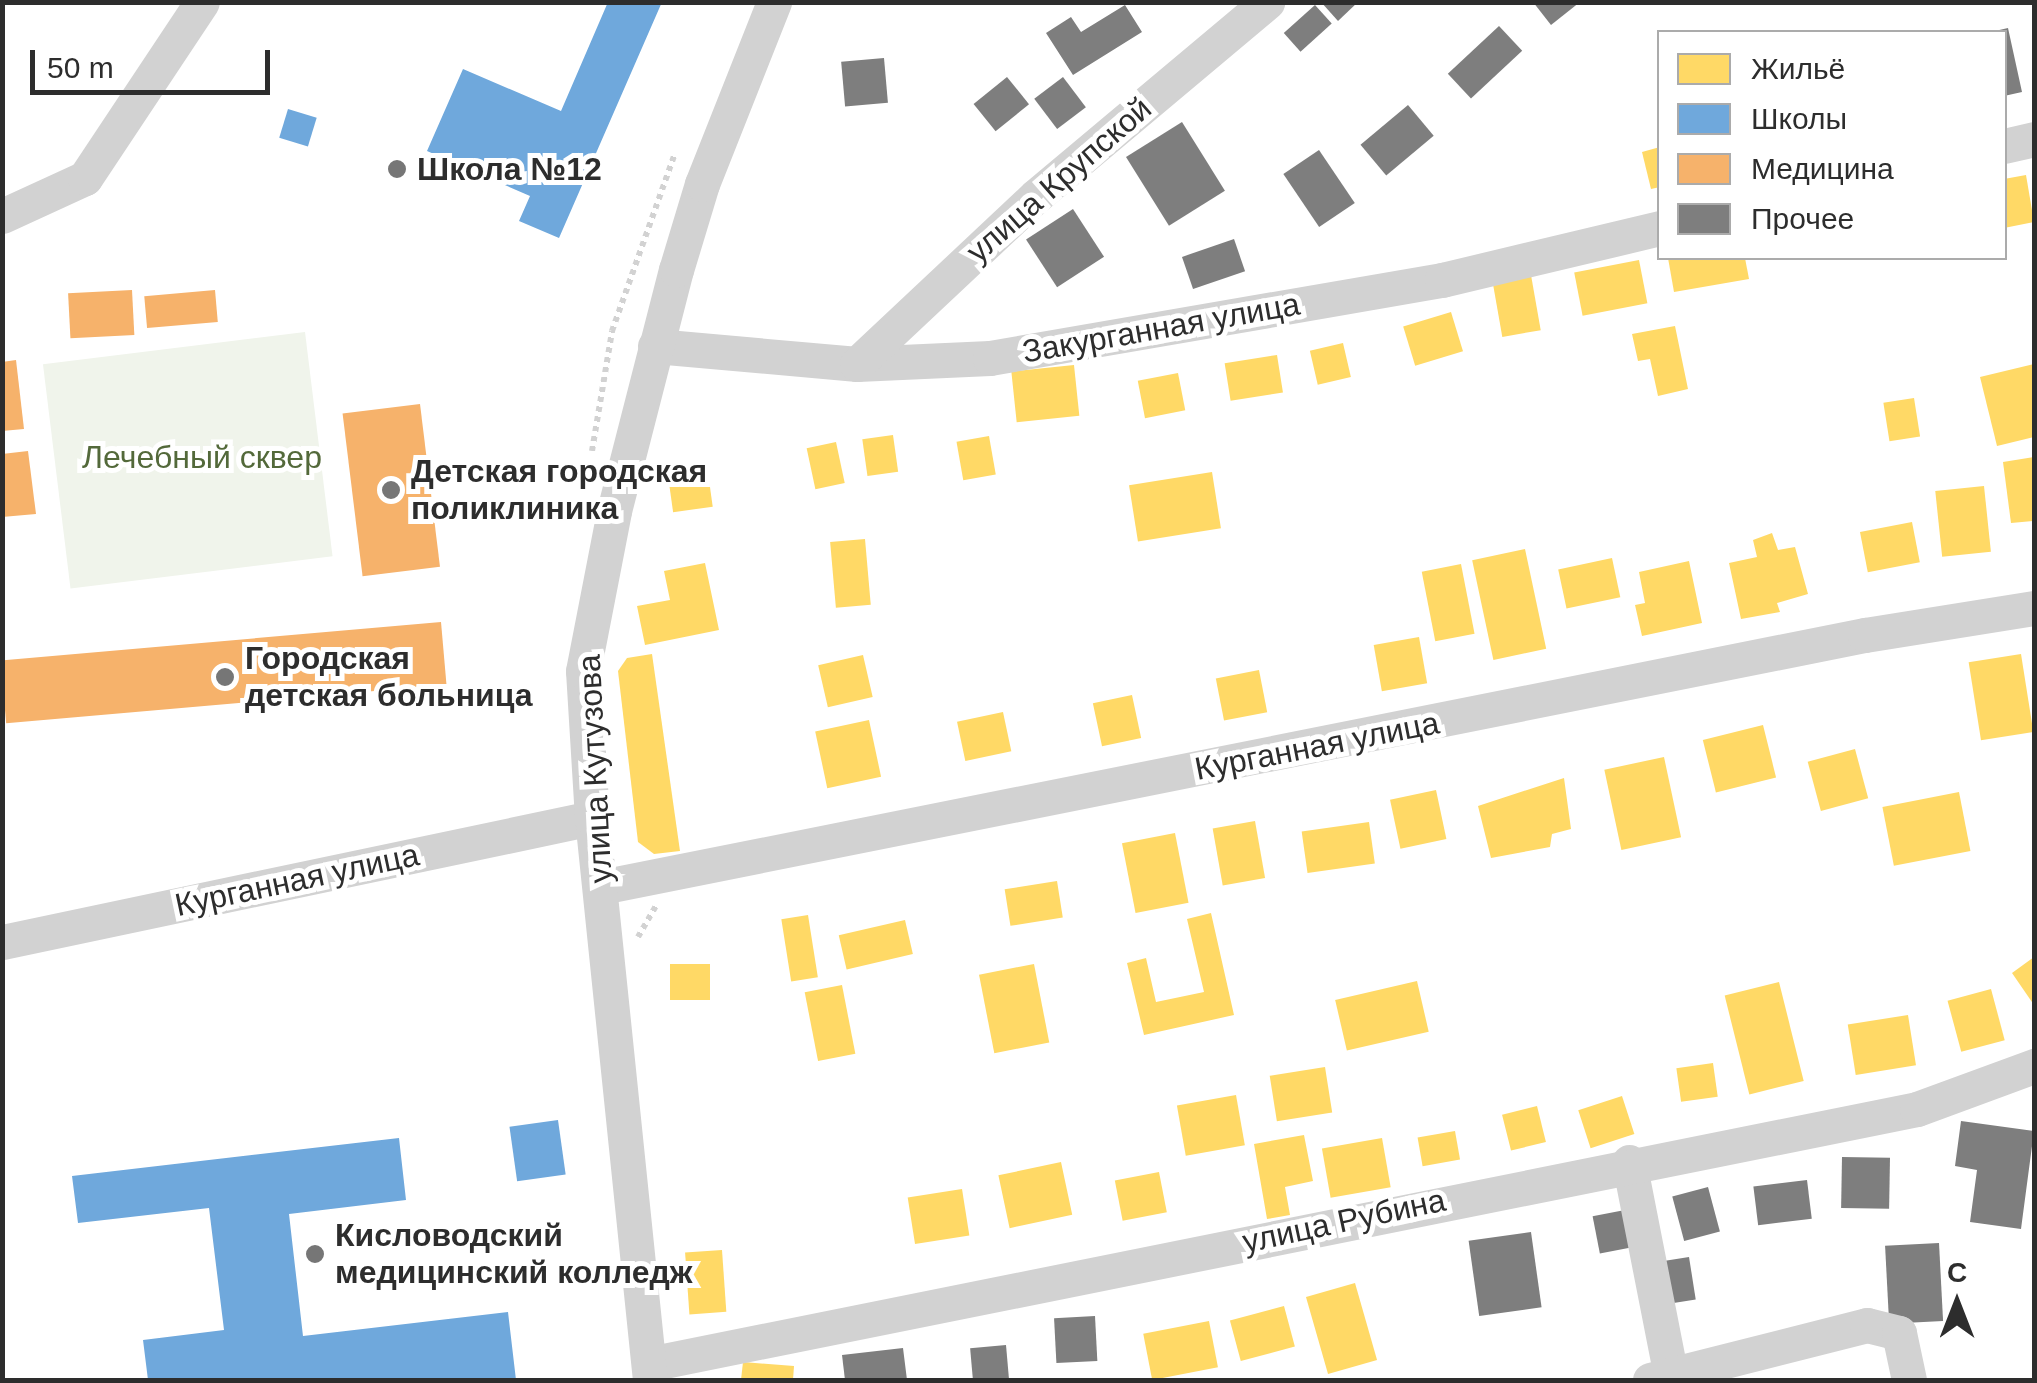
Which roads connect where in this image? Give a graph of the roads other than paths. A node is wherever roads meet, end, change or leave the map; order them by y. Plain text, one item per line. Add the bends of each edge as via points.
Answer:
1 (202, 2) edge
2 (774, 2) edge
3 (1267, 2) edge
4 (2034, 138) edge
5 (2007, 145) edge
6 (2, 216) edge
7 (1657, 229) edge
8 (655, 346) junction
9 (857, 364) junction
10 (2034, 608) edge
11 (592, 818) junction
12 (601, 887) junction
13 (2, 942) edge
14 (2034, 1066) edge
15 (1628, 1162) junction
16 (650, 1372) edge
17 (1660, 1378) edge
18 (1909, 1380) edge

1 - 6 street via 85,178
2 - 8 street, улица Кутузова via 702,184
3 - 9 street, улица Крупской via 1036,196
4 - 5 street
7 - 9 street, Закурганная улица via 1442,280 1010,354
8 - 9 street, Закурганная улица
8 - 11 street, улица Кутузова via 583,671
10 - 12 street, Курганная улица via 1865,635
11 - 12 street, улица Кутузова
11 - 13 street, Курганная улица
12 - 16 street, улица Кутузова
14 - 15 street, улица Рубина via 1917,1109
15 - 16 street, улица Рубина
15 - 17 street
17 - 18 street via 1867,1324 1899,1333

